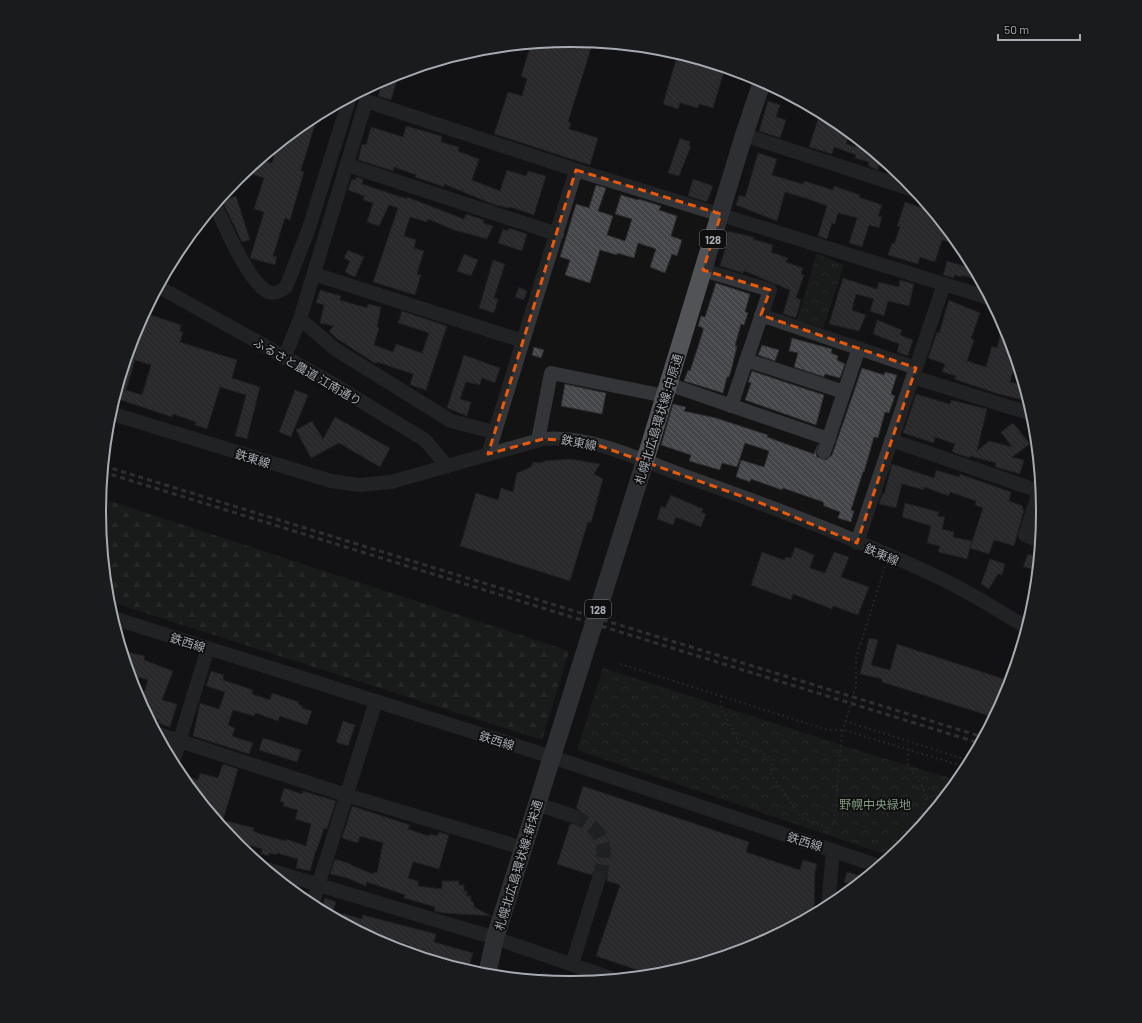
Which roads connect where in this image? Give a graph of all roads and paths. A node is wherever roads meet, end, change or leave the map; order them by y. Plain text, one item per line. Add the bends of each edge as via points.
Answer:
1 (760, 87) edge
2 (348, 105) edge
3 (744, 135) junction
4 (347, 165) junction
5 (576, 170) junction
6 (902, 186) edge
7 (218, 210) edge
8 (721, 214) junction
9 (557, 234) junction
10 (703, 270) junction
11 (314, 274) junction
12 (944, 284) junction
13 (163, 289) edge
14 (982, 296) edge
15 (761, 315) junction
16 (300, 319) junction
17 (523, 340) junction
18 (859, 348) junction
19 (284, 358) junction
20 (746, 360) junction
21 (914, 372) junction
22 (667, 390) junction
23 (844, 392) junction
24 (731, 406) junction
25 (1025, 411) edge
26 (116, 415) edge
27 (494, 432) junction
28 (829, 439) junction
29 (538, 440) junction
30 (891, 440) junction
31 (824, 452) dead end
32 (488, 454) junction
33 (645, 461) junction
34 (447, 466) junction
35 (1035, 488) edge
36 (1036, 503) edge
37 (1035, 539) edge
38 (857, 543) junction
39 (885, 567) dead end
40 (119, 620) edge
41 (1022, 624) edge
42 (208, 648) junction
43 (620, 664) dead end
44 (722, 696) junction
45 (376, 701) junction
46 (845, 721) junction
47 (843, 730) junction
48 (165, 736) edge
49 (179, 741) junction
50 (909, 748) junction
51 (175, 754) edge
52 (552, 757) junction
53 (964, 759) edge
54 (960, 765) edge
55 (923, 787) junction
56 (942, 791) edge
57 (940, 793) edge
58 (346, 795) junction
59 (926, 799) junction
60 (537, 804) junction
61 (573, 816) tunnel mouth
62 (918, 820) edge
63 (829, 828) junction
64 (827, 834) dead end
65 (523, 848) junction
66 (833, 850) junction
67 (873, 864) edge
68 (278, 872) edge
69 (600, 878) tunnel mouth
70 (319, 884) junction
71 (829, 898) edge
72 (314, 899) edge
73 (495, 938) junction
74 (572, 964) junction
75 (488, 968) edge
76 (594, 975) edge

1 - 3 main road, 札幌北広島環状線;中原通 / 128
2 - 7 street via 308,231 286,287 280,292 272,293 265,290 254,280
3 - 6 street
3 - 8 main road, 札幌北広島環状線;中原通 / 128
4 - 5 street via 366,101
4 - 9 street
4 - 11 street
5 - 8 street
5 - 9 street
8 - 10 main road, 札幌北広島環状線;中原通 / 128
8 - 12 street
9 - 17 street
10 - 15 street via 770,290
10 - 22 main road, 札幌北広島環状線;中原通 / 128
11 - 16 street
11 - 17 street
12 - 14 street
12 - 21 street
13 - 19 street, ふるさと農道 江南通り
15 - 18 street
15 - 20 street
16 - 19 street
16 - 27 street via 335,349 452,421
17 - 27 street
18 - 21 street
18 - 23 street
19 - 34 street, ふるさと農道 江南通り via 328,381 425,440
20 - 23 street
20 - 24 street
21 - 25 street
21 - 30 street
22 - 24 street
22 - 29 street via 552,373
22 - 33 main road, 札幌北広島環状線;中原通 / 128
23 - 28 street
24 - 28 street
26 - 34 street, 鉄東線 via 345,484 391,482
27 - 32 street
28 - 31 street
29 - 32 street, 鉄東線
29 - 33 street, 鉄東線 via 558,438 589,442
30 - 35 street
30 - 38 street
32 - 34 street, 鉄東線
33 - 38 street, 鉄東線 via 758,502
33 - 52 main road, 札幌北広島環状線;中原通 / 128
36 - 37 street via 1025,535
38 - 41 street, 鉄東線 via 944,580
39 - 46 path via 856,658 856,686
40 - 42 street, 鉄西線
42 - 45 street, 鉄西線
42 - 49 street
43 - 44 path
44 - 47 path via 828,730
44 - 63 path via 720,705 738,744 760,751 773,760 770,773 802,818
45 - 52 street, 鉄西線
45 - 58 street
46 - 47 path
46 - 53 path
47 - 50 path
47 - 63 path via 834,823
48 - 49 street
49 - 51 street
49 - 58 street
50 - 54 path
50 - 55 path via 907,763
52 - 60 main road, 札幌北広島環状線;新栄通 / 128
52 - 66 street, 鉄西線
55 - 56 path
55 - 59 path
57 - 59 path
58 - 65 street
58 - 70 street
59 - 62 path
60 - 61 street
60 - 65 main road, 札幌北広島環状線;新栄通 / 128
63 - 64 path
65 - 73 main road, 札幌北広島環状線;新栄通 / 128
66 - 67 street, 鉄西線
66 - 71 street
68 - 70 street
69 - 74 street
70 - 72 street
70 - 73 street
73 - 74 street
73 - 75 main road, 札幌北広島環状線;新栄通 / 128
74 - 76 street

